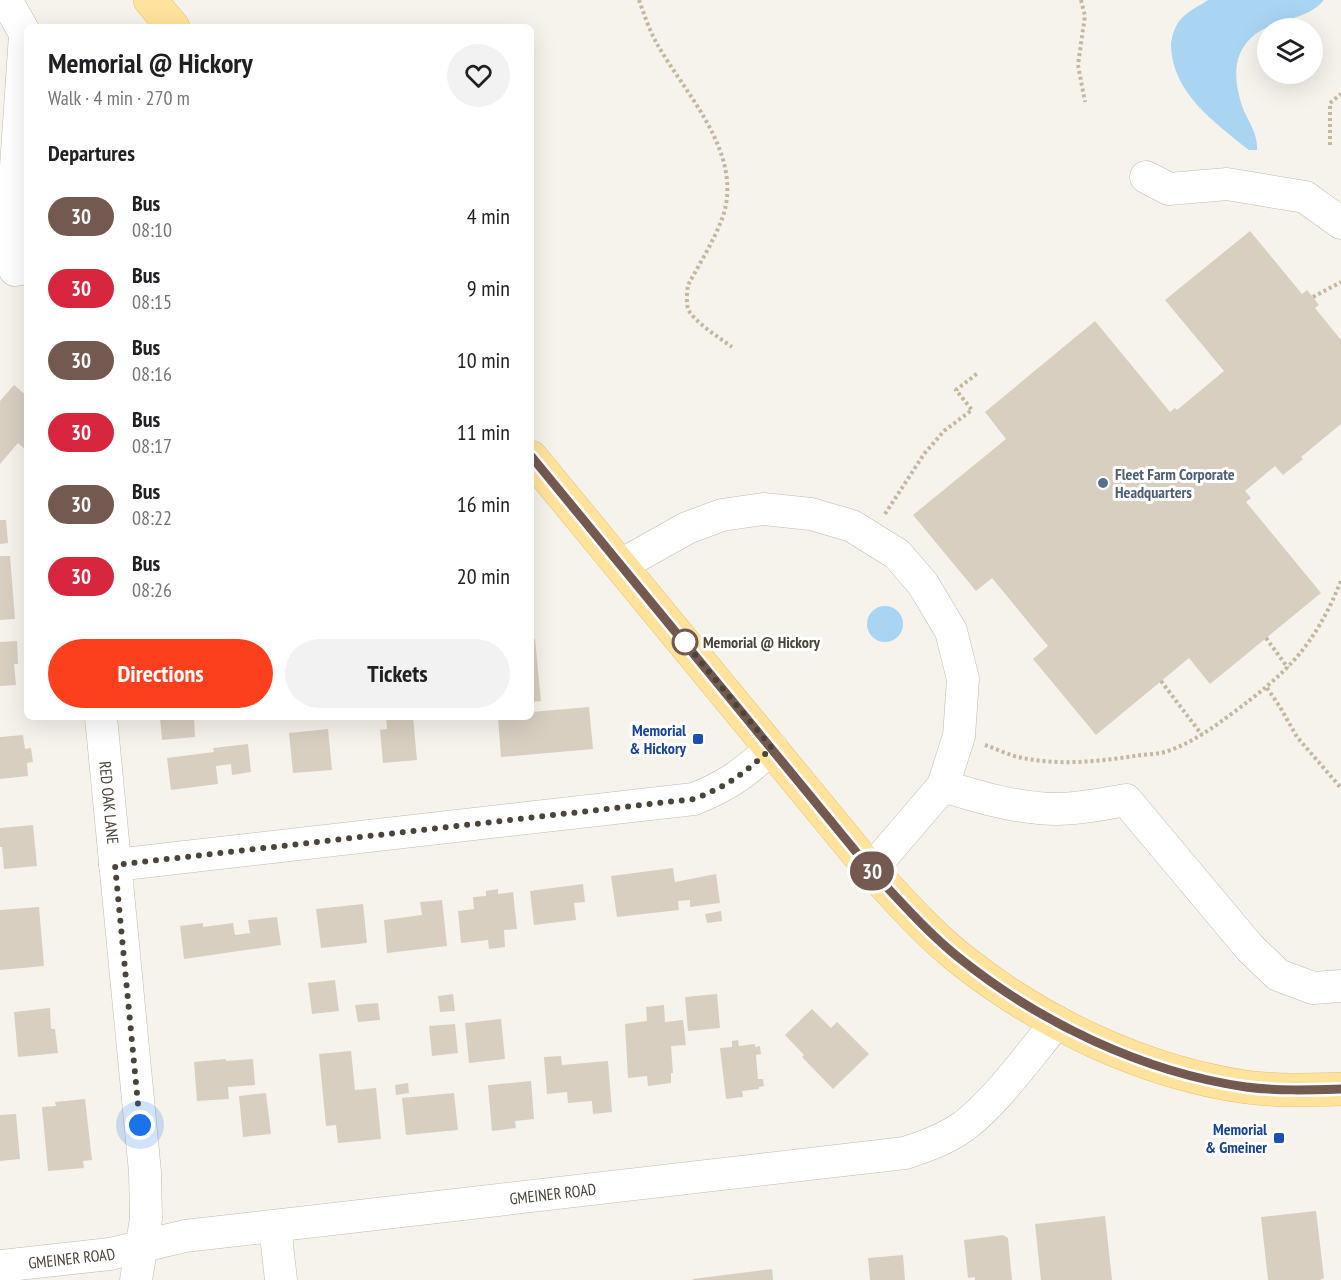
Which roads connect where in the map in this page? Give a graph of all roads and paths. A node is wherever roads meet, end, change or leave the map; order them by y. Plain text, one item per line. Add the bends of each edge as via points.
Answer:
1 (6, 0) edge
2 (150, 0) edge
3 (639, 0) edge
4 (1081, 0) edge
5 (170, 24) edge
6 (24, 32) edge
7 (1341, 94) edge
8 (24, 98) edge
9 (1085, 102) dead end
10 (1330, 145) dead end
11 (1146, 177) dead end
12 (20, 222) edge
13 (1341, 223) edge
14 (24, 268) edge
15 (1341, 282) edge
16 (1313, 297) dead end
17 (732, 347) dead end
18 (979, 372) dead end
19 (534, 460) edge
20 (881, 519) dead end
21 (621, 565) junction
22 (1341, 580) edge
23 (1266, 638) dead end
24 (1288, 668) junction
25 (1161, 681) dead end
26 (1267, 688) junction
27 (101, 720) edge
28 (1202, 735) junction
29 (976, 741) dead end
30 (772, 748) junction
31 (943, 786) junction
32 (1341, 788) edge
33 (115, 865) junction
34 (871, 870) junction
35 (1341, 986) edge
36 (1057, 1022) junction
37 (1341, 1089) edge
38 (275, 1226) junction
39 (142, 1247) junction
40 (0, 1266) edge
41 (136, 1280) edge
42 (281, 1280) edge

1 - 6 street
2 - 5 main road
3 - 17 path via 656,42 716,139 723,164 727,196 723,216 686,295 688,309 695,318
4 - 9 path via 1085,16 1078,65
7 - 10 path via 1330,103
8 - 12 street
11 - 13 street via 1169,189 1227,184 1305,197
12 - 14 street via 15,270
15 - 16 path
18 - 20 path via 956,390 972,410 944,431 924,454
19 - 21 main road
21 - 30 main road
21 - 31 street via 687,528 722,515 763,509 811,514 852,525 897,554 923,584 951,631 963,679 959,736
22 - 24 path via 1308,645
23 - 24 path
24 - 26 path
25 - 28 path
26 - 28 path
26 - 32 path via 1297,737
27 - 33 street, RED OAK LANE
28 - 29 path via 1167,752 1058,762 1022,758
30 - 33 street via 741,776 694,799
30 - 34 main road
31 - 34 street
31 - 35 street via 993,801 1055,809 1126,800 1250,948 1278,975 1313,988
33 - 39 street, RED OAK LANE via 145,1172
34 - 36 main road via 958,957
36 - 37 main road via 1146,1062 1184,1074 1245,1087
36 - 38 street, GMEINER ROAD via 987,1104 963,1126 936,1142 905,1153
38 - 39 street, GMEINER ROAD via 185,1236
38 - 42 street
39 - 40 street, GMEINER ROAD
39 - 41 street, RED OAK LANE

